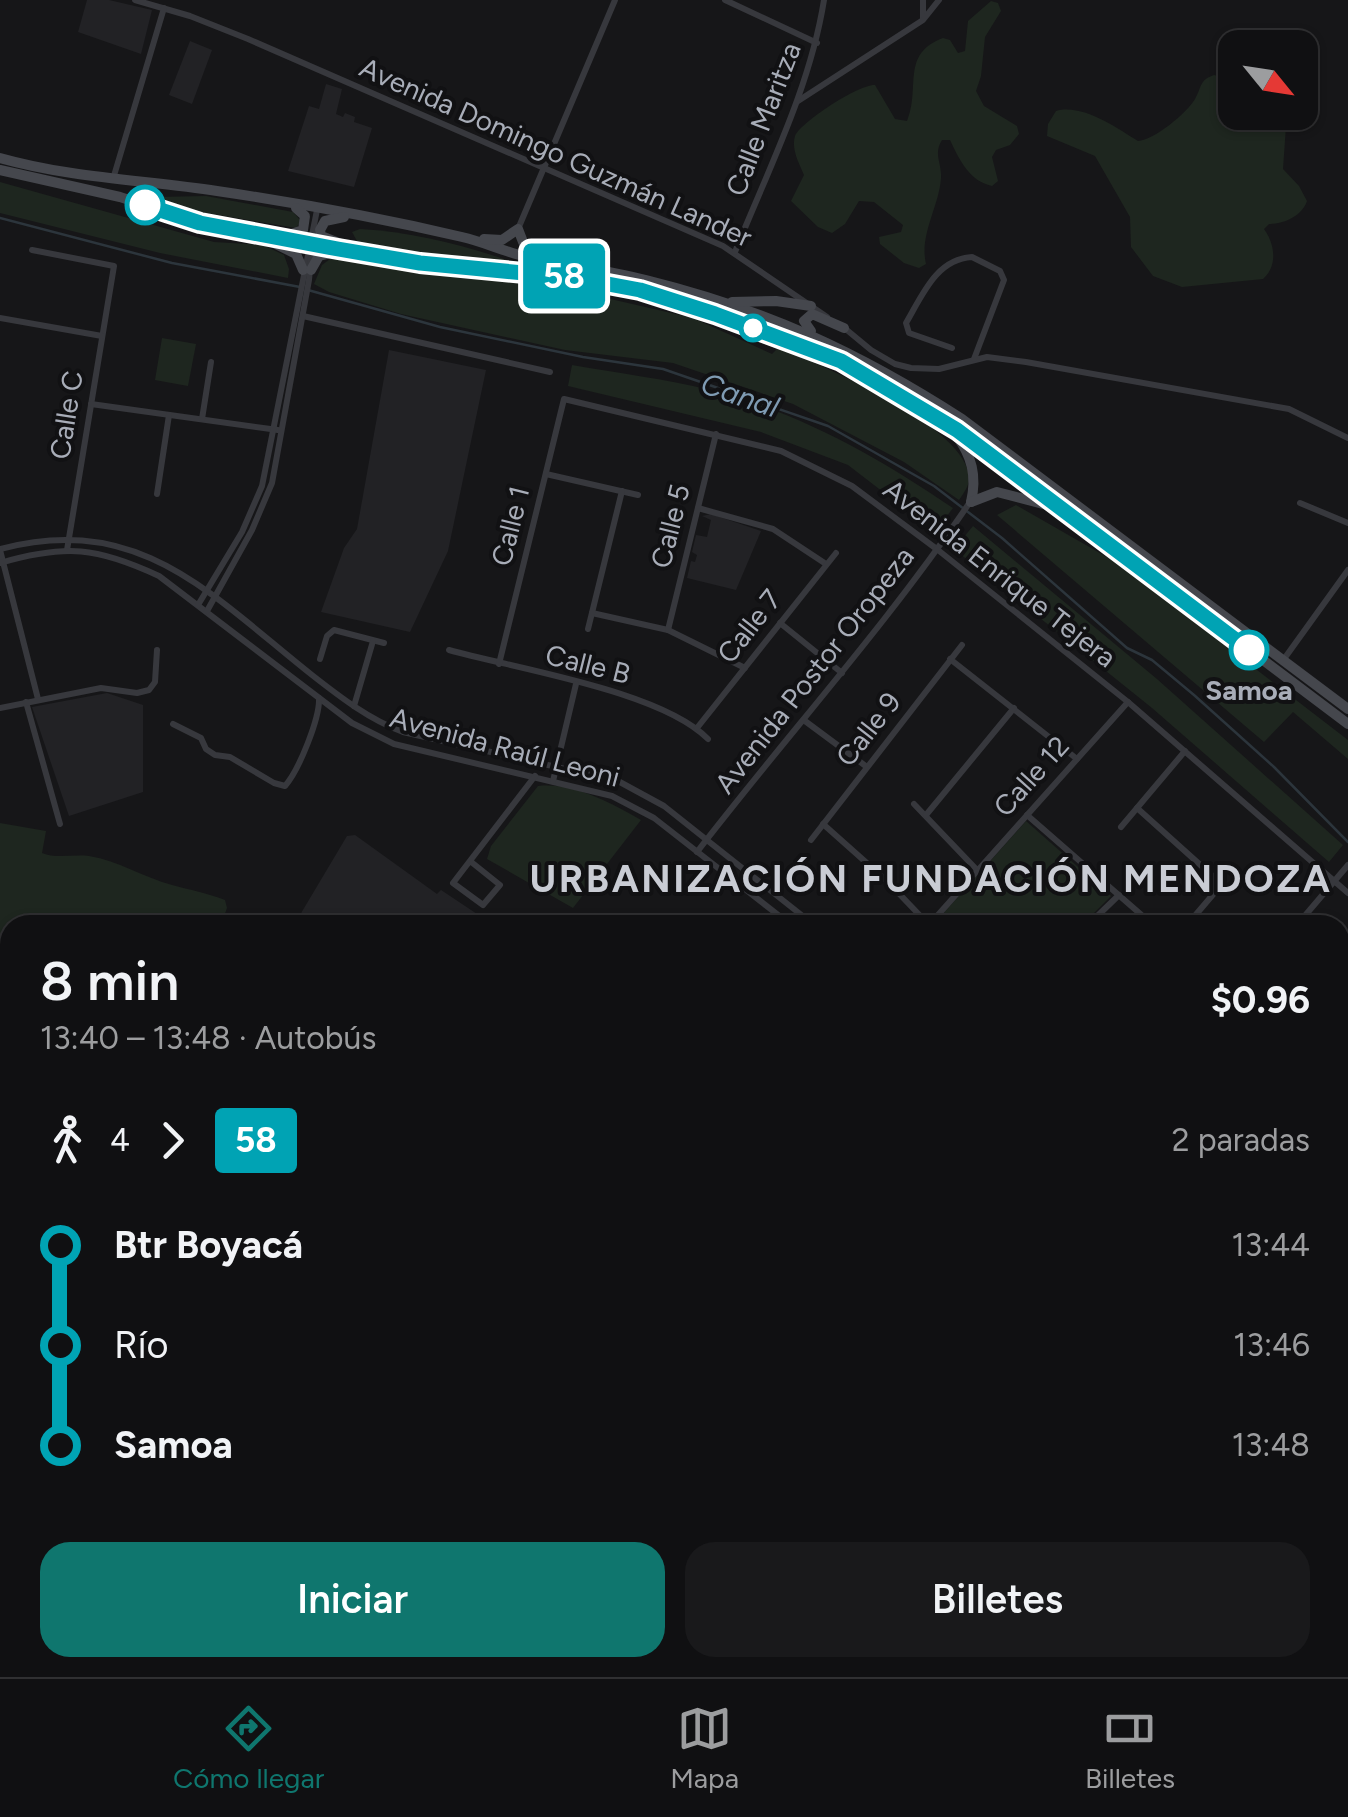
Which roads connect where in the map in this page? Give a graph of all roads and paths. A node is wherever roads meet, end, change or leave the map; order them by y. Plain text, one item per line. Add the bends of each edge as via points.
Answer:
1 (135, 0) edge
2 (615, 0) edge
3 (725, 0) edge
4 (824, 0) edge
5 (923, 0) edge
6 (939, 0) edge
7 (164, 8) junction
8 (923, 20) junction
9 (817, 43) junction
10 (796, 102) junction
11 (0, 158) edge
12 (544, 167) junction
13 (0, 170) edge
14 (113, 179) junction
15 (288, 204) junction
16 (317, 210) junction
17 (370, 218) junction
18 (518, 229) junction
19 (258, 234) junction
20 (277, 238) junction
21 (474, 240) junction
22 (311, 244) junction
23 (32, 250) dead end
24 (361, 250) junction
25 (734, 252) junction
26 (559, 263) junction
27 (306, 275) junction
28 (726, 302) junction
29 (811, 306) junction
30 (301, 310) junction
31 (0, 318) edge
32 (844, 328) junction
33 (102, 336) junction
34 (820, 337) junction
35 (952, 348) dead end
36 (974, 359) junction
37 (211, 362) dead end
38 (550, 372) dead end
39 (564, 399) joint
40 (91, 404) junction
41 (169, 415) junction
42 (202, 419) junction
43 (942, 420) junction
44 (278, 430) junction
45 (716, 434) junction
46 (1348, 438) edge
47 (546, 474) junction
48 (622, 491) junction
49 (157, 494) dead end
50 (638, 495) dead end
51 (971, 502) junction
52 (1300, 503) dead end
53 (698, 508) junction
54 (1061, 509) junction
55 (1348, 522) edge
56 (69, 538) junction
57 (0, 550) edge
58 (67, 550) junction
59 (938, 550) junction
60 (836, 552) dead end
61 (1, 562) edge
62 (826, 564) junction
63 (1348, 570) edge
64 (207, 592) junction
65 (215, 599) junction
66 (198, 605) junction
67 (207, 611) junction
68 (592, 613) junction
69 (780, 623) junction
70 (588, 630) dead end
71 (668, 630) junction
72 (374, 640) junction
73 (384, 643) dead end
74 (962, 644) dead end
75 (157, 650) dead end
76 (449, 650) dead end
77 (320, 658) dead end
78 (950, 659) junction
79 (1283, 660) junction
80 (499, 664) junction
81 (744, 668) junction
82 (842, 672) junction
83 (576, 684) junction
84 (318, 696) junction
85 (38, 700) junction
86 (26, 702) junction
87 (1128, 702) junction
88 (354, 706) junction
89 (0, 708) edge
90 (1014, 708) junction
91 (1348, 709) edge
92 (804, 721) junction
93 (174, 724) dead end
94 (1348, 724) edge
95 (698, 728) junction
96 (404, 732) junction
97 (708, 739) dead end
98 (400, 745) junction
99 (1185, 751) junction
100 (1077, 759) junction
101 (556, 767) junction
102 (867, 768) junction
103 (535, 776) junction
104 (552, 781) junction
105 (914, 804) dead end
106 (1138, 808) junction
107 (1027, 815) junction
108 (926, 816) junction
109 (60, 824) dead end
110 (823, 824) junction
111 (1121, 827) dead end
112 (810, 840) dead end
113 (706, 841) junction
114 (697, 852) junction
115 (470, 862) junction
116 (1347, 866) edge
117 (978, 870) junction
118 (1334, 881) junction
119 (1348, 893) edge
120 (1118, 895) junction
121 (778, 915) edge
122 (801, 915) edge
123 (920, 915) edge
124 (938, 915) edge
125 (1098, 915) edge
126 (1141, 915) edge
127 (1196, 915) edge
128 (1305, 915) edge

1 - 7 street, Avenida Domingo Guzmán Lander
2 - 12 street
3 - 9 street
4 - 9 street, Calle Maritza
5 - 8 street
6 - 8 street
7 - 12 street, Avenida Domingo Guzmán Lander
7 - 14 street
8 - 10 street
9 - 10 street, Calle Maritza
10 - 25 street, Calle Maritza
11 - 14 main road
12 - 18 street
12 - 25 street, Avenida Domingo Guzmán Lander
13 - 19 main road
14 - 15 main road
15 - 16 main road
15 - 20 main road via 301,211 305,223 296,234
16 - 17 main road
16 - 22 street
17 - 21 main road
17 - 24 main road via 330,218 321,225 321,236
18 - 21 main road via 502,240
18 - 26 main road via 523,242
19 - 20 main road
19 - 27 main road via 291,250
20 - 22 main road
21 - 26 main road
22 - 24 main road
22 - 27 street
23 - 33 street, Calle C via 114,266
24 - 27 main road via 324,253
24 - 43 main road via 640,290 841,361
25 - 29 street, Avenida Domingo Guzmán Lander
26 - 28 main road
27 - 30 street
28 - 29 main road
28 - 34 main road
29 - 32 street, Avenida Domingo Guzmán Lander
30 - 38 street
30 - 44 street
30 - 44 street
31 - 33 street
32 - 34 main road via 809,315 804,324
32 - 36 street, Avenida Domingo Guzmán Lander via 883,358 911,368 939,370
33 - 40 street, Calle C
34 - 79 main road via 962,419
35 - 36 street via 909,333 906,323 943,266 972,257 1004,280
36 - 46 street, Avenida Domingo Guzmán Lander via 1026,362 1288,410
37 - 42 street
39 - 45 street, Avenida Enrique Tejera
39 - 47 street, Calle 1
40 - 41 street
40 - 56 street, Calle C
41 - 42 street
41 - 49 street
42 - 44 street
43 - 51 main road via 969,455
43 - 54 main road
44 - 64 street via 242,532
44 - 65 street via 272,483
45 - 53 street, Calle 5
45 - 59 street, Avenida Enrique Tejera via 781,451 852,486
47 - 48 street
47 - 80 street, Calle 1
48 - 50 street
48 - 68 street
51 - 54 main road via 1007,493
51 - 59 street, Avenida Postor Oropeza
52 - 55 street
53 - 62 street via 773,530
53 - 71 street, Calle 5
54 - 94 main road
56 - 57 street, Avenida Raúl Leoni
56 - 58 street, Calle C
56 - 64 street, Avenida Raúl Leoni via 121,545
57 - 61 street
58 - 61 street, Avenida Raúl Leoni
58 - 66 street, Avenida Raúl Leoni via 125,560
59 - 82 street, Avenida Postor Oropeza
59 - 87 street, Avenida Enrique Tejera
60 - 62 street, Calle 7
61 - 85 street
62 - 69 street, Calle 7
63 - 79 street
64 - 65 street, Avenida Raúl Leoni
64 - 66 street
65 - 67 street
65 - 88 street, Avenida Raúl Leoni
66 - 67 street, Avenida Raúl Leoni
67 - 84 street, Avenida Raúl Leoni
68 - 70 street
68 - 71 street
69 - 81 street, Calle 7
69 - 82 street
71 - 81 street
72 - 73 street
72 - 77 street via 334,630
72 - 88 street
74 - 78 street, Calle 9
75 - 85 street via 149,690 101,688
76 - 80 street, Calle B
78 - 90 street
78 - 102 street, Calle 9
79 - 91 main road
80 - 83 street, Calle B
81 - 95 street, Calle 7
82 - 92 street, Avenida Postor Oropeza
83 - 95 street, Calle B via 652,703
83 - 101 street
84 - 93 street via 318,712 285,786 210,752 201,738
84 - 98 street, Avenida Raúl Leoni
85 - 86 street
86 - 89 street
86 - 109 street
87 - 99 street, Avenida Enrique Tejera
87 - 100 street, Calle 12
88 - 96 street, Avenida Raúl Leoni
90 - 100 street
90 - 108 street
92 - 102 street
92 - 113 street, Avenida Postor Oropeza
95 - 97 street, Calle B
96 - 98 street
96 - 101 street, Avenida Raúl Leoni
98 - 103 street, Avenida Raúl Leoni
99 - 106 street
99 - 118 street, Avenida Enrique Tejera
100 - 107 street, Calle 12
101 - 104 street
101 - 113 street, Avenida Raúl Leoni via 618,781 664,806
102 - 110 street, Calle 9
103 - 104 street, Avenida Raúl Leoni
103 - 115 street
104 - 114 street, Avenida Raúl Leoni via 612,796
105 - 108 street
106 - 111 street
106 - 127 street via 1216,879 1216,891
107 - 117 street, Calle 12
107 - 120 street
108 - 117 street
110 - 112 street, Calle 9
110 - 123 street
113 - 114 street, Avenida Postor Oropeza
113 - 122 street, Avenida Raúl Leoni
114 - 121 street, Avenida Raúl Leoni
115 - 115 street via 453,883 483,905 500,885
116 - 118 street
117 - 124 street, Calle 12
118 - 119 street, Avenida Enrique Tejera
118 - 128 street
120 - 125 street
120 - 126 street

